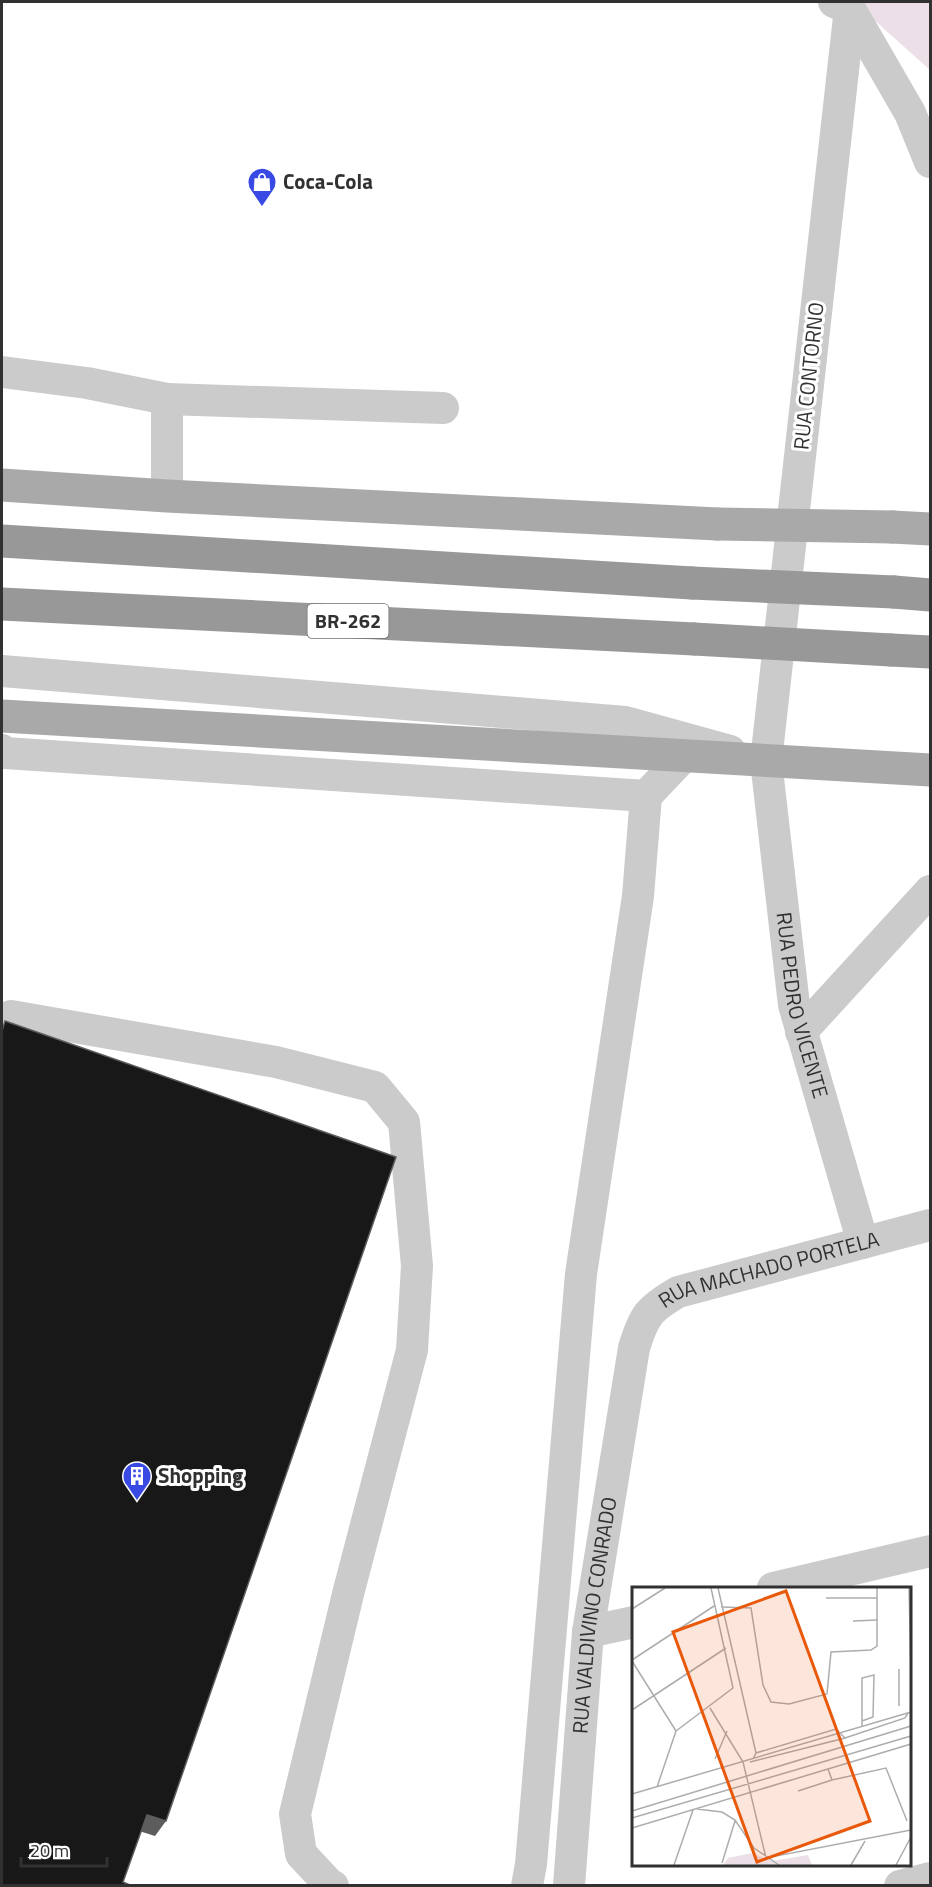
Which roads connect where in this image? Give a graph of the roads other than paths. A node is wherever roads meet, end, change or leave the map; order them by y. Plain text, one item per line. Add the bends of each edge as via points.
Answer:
1 (843, 4) edge
2 (930, 162) edge
3 (2, 372) edge
4 (167, 399) junction
5 (443, 408) dead end
6 (2, 485) edge
7 (167, 496) junction
8 (930, 529) edge
9 (2, 542) edge
10 (930, 595) edge
11 (2, 604) edge
12 (930, 652) edge
13 (2, 671) edge
14 (2, 716) edge
15 (2, 750) edge
16 (684, 756) junction
17 (766, 761) junction
18 (930, 770) edge
19 (646, 796) junction
20 (930, 891) edge
21 (2, 1021) edge
22 (801, 1032) junction
23 (930, 1225) edge
24 (863, 1243) junction
25 (634, 1348) joint
26 (930, 1551) edge
27 (777, 1587) edge
28 (632, 1622) edge
29 (588, 1632) junction
30 (930, 1878) edge
31 (333, 1886) edge
32 (527, 1886) edge
33 (569, 1886) edge
34 (900, 1886) edge

1 - 2 street via 910,113
1 - 17 street, RUA CONTORNO
3 - 4 street
4 - 5 street
4 - 7 street
6 - 7 main road
7 - 8 main road, bridge via 717,525
9 - 10 highway, bridge
11 - 12 highway, BR-262, bridge
13 - 17 street via 625,722
14 - 16 main road
15 - 19 street
16 - 17 main road
16 - 19 street
17 - 18 main road
17 - 22 street, RUA PEDRO VICENTE via 794,1005
19 - 32 street via 638,896 581,1274
20 - 22 street
21 - 31 street via 11,1016 276,1062 375,1087 404,1122 417,1266 412,1350 295,1814 301,1854
22 - 24 street, RUA PEDRO VICENTE
23 - 24 street, RUA MACHADO PORTELA
24 - 25 street, RUA MACHADO PORTELA via 678,1292 655,1306 641,1324
25 - 29 street, RUA VALDIVINO CONRADO
26 - 27 street
28 - 29 street
29 - 33 street, RUA VALDIVINO CONRADO
30 - 34 street

